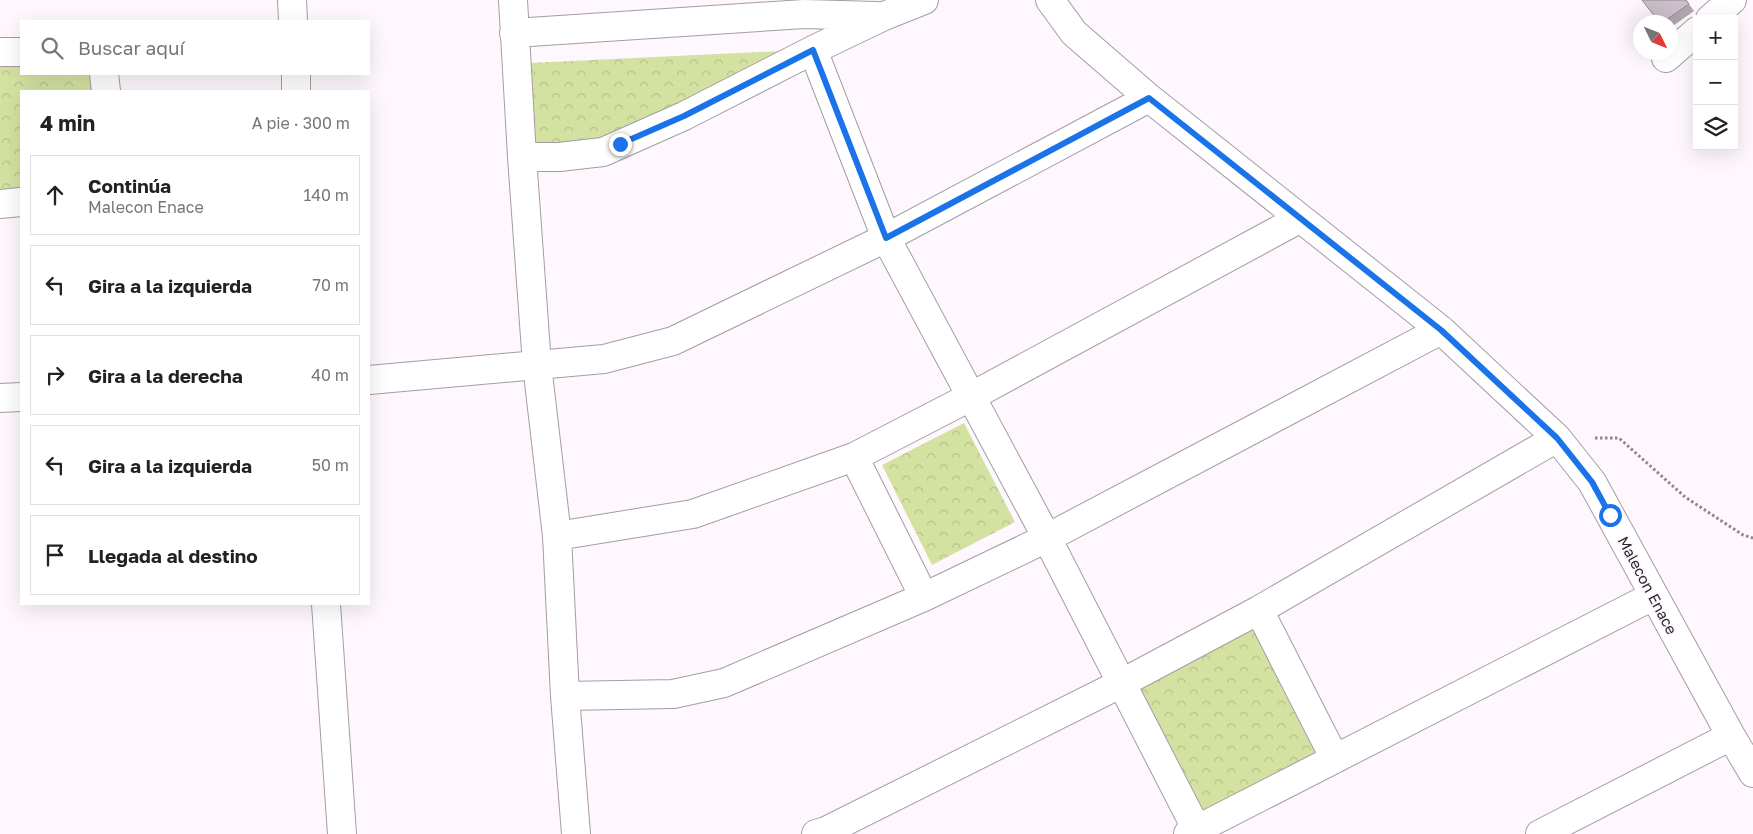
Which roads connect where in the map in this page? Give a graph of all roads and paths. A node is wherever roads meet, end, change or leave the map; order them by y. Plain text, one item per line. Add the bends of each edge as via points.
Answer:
1 (292, 0) edge
2 (513, 0) edge
3 (924, 0) edge
4 (1050, 0) edge
5 (1732, 0) edge
6 (1715, 15) edge
7 (884, 16) junction
8 (293, 20) edge
9 (514, 33) junction
10 (1693, 34) edge
11 (1678, 48) edge
12 (813, 50) junction
13 (0, 52) edge
14 (20, 52) edge
15 (104, 75) edge
16 (296, 75) edge
17 (106, 90) edge
18 (296, 90) edge
19 (1149, 98) junction
20 (522, 157) junction
21 (20, 202) edge
22 (0, 204) edge
23 (1299, 219) junction
24 (886, 238) junction
25 (1441, 330) junction
26 (537, 365) junction
27 (370, 380) edge
28 (972, 396) junction
29 (20, 397) edge
30 (0, 398) edge
31 (1557, 438) junction
32 (854, 457) junction
33 (557, 536) junction
34 (1047, 538) junction
35 (1753, 538) edge
36 (1653, 596) junction
37 (924, 597) junction
38 (326, 605) edge
39 (1259, 610) junction
40 (1120, 684) junction
41 (565, 696) junction
42 (1731, 736) junction
43 (1335, 759) junction
44 (1753, 773) edge
45 (823, 833) edge
46 (1195, 833) edge
47 (342, 834) edge
48 (576, 834) edge
49 (1540, 834) edge

1 - 8 street
2 - 9 street
3 - 7 street
4 - 19 street, Malecon Enace via 1074,32
5 - 6 street
7 - 9 street via 804,14
7 - 12 street
9 - 20 street
10 - 11 street
12 - 20 street via 684,116 602,152
12 - 24 street
13 - 14 street
15 - 17 street
16 - 18 street
19 - 23 street, Malecon Enace
19 - 24 street
20 - 26 street
21 - 22 street
23 - 25 street, Malecon Enace
23 - 28 street
24 - 26 street via 673,341 604,359
24 - 28 street
25 - 31 street, Malecon Enace
25 - 34 street
26 - 27 street
26 - 33 street
28 - 32 street
28 - 34 street
29 - 30 street
31 - 35 path via 1620,438 1685,497 1743,535
31 - 36 street, Malecon Enace via 1592,482
31 - 39 street
32 - 33 street via 693,514
32 - 37 street
33 - 41 street
34 - 37 street
34 - 40 street
36 - 42 street, Malecon Enace
36 - 43 street
37 - 41 street via 724,683 673,694
38 - 47 street
39 - 40 street
39 - 43 street
40 - 45 street
40 - 46 street
41 - 48 street
42 - 44 street, Malecon Enace
42 - 49 street
43 - 46 street

